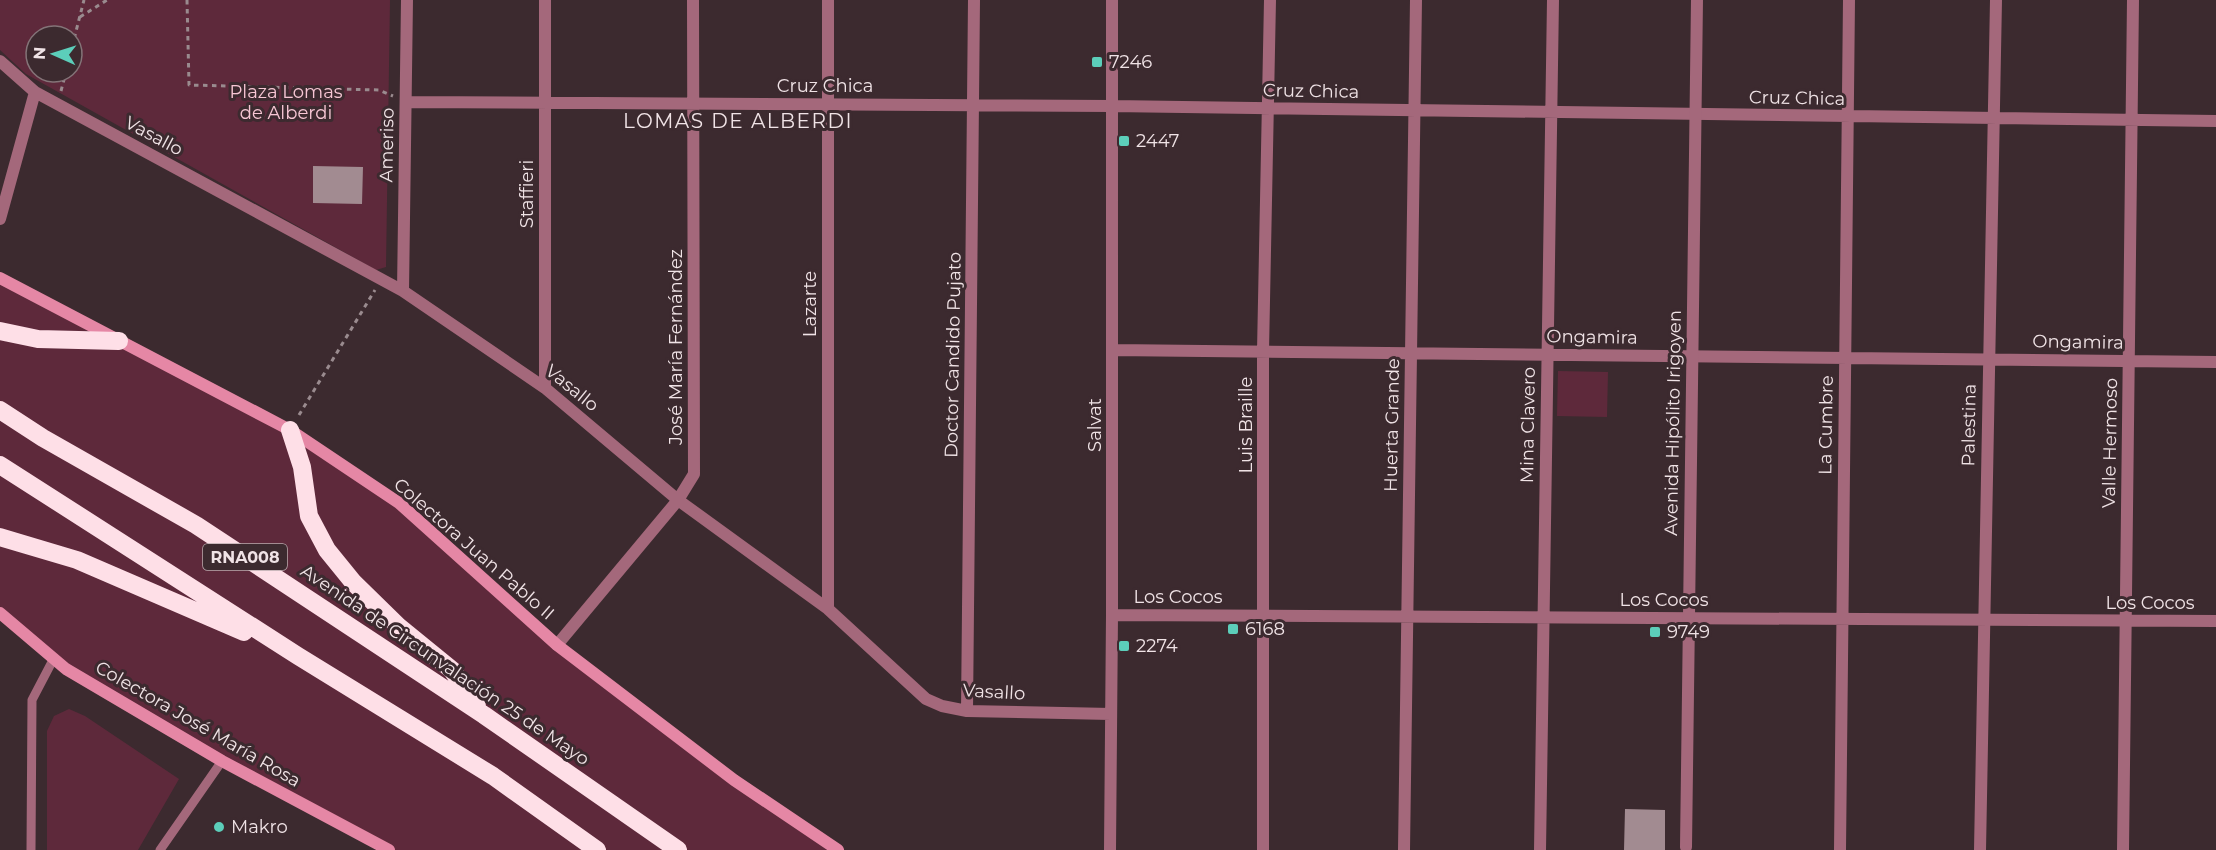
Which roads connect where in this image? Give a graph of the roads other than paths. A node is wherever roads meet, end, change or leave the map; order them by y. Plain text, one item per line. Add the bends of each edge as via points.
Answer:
1 (407, 0) edge
2 (545, 0) edge
3 (693, 0) edge
4 (828, 0) edge
5 (974, 0) edge
6 (1112, 0) edge
7 (1270, 0) edge
8 (1416, 0) edge
9 (1553, 0) edge
10 (1697, 0) edge
11 (1848, 0) edge
12 (1996, 0) edge
13 (2133, 0) edge
14 (0, 61) edge
15 (34, 92) junction
16 (406, 102) junction
17 (544, 103) junction
18 (693, 104) junction
19 (828, 104) junction
20 (973, 105) junction
21 (1112, 106) junction
22 (1268, 108) junction
23 (1414, 110) junction
24 (1550, 112) junction
25 (1697, 114) junction
26 (1847, 116) junction
27 (1994, 118) junction
28 (2131, 120) junction
29 (2216, 121) edge
30 (0, 219) edge
31 (0, 278) edge
32 (403, 291) junction
33 (0, 331) edge
34 (119, 341) junction
35 (1113, 350) junction
36 (1263, 351) junction
37 (1411, 353) junction
38 (1547, 354) junction
39 (1692, 356) junction
40 (1845, 358) junction
41 (1989, 359) junction
42 (2129, 361) junction
43 (2216, 362) edge
44 (545, 388) junction
45 (0, 410) edge
46 (290, 430) junction
47 (0, 465) edge
48 (678, 500) junction
49 (0, 537) edge
50 (828, 609) junction
51 (0, 613) edge
52 (1112, 615) junction
53 (1264, 616) junction
54 (1407, 616) junction
55 (1543, 617) junction
56 (1689, 618) junction
57 (1842, 619) junction
58 (1984, 620) junction
59 (2126, 621) junction
60 (2216, 621) edge
61 (557, 645) junction
62 (298, 656) junction
63 (54, 658) junction
64 (967, 711) junction
65 (1111, 714) junction
66 (484, 715) junction
67 (222, 761) junction
68 (1687, 848) edge
69 (31, 850) edge
70 (160, 850) edge
71 (389, 850) edge
72 (597, 850) edge
73 (678, 850) edge
74 (838, 850) edge
75 (1110, 850) edge
76 (1263, 850) edge
77 (1404, 850) edge
78 (1540, 850) edge
79 (1840, 850) edge
80 (1980, 850) edge
81 (2123, 850) edge

1 - 16 street, Ameriso
2 - 17 street, Staffieri
3 - 18 street, José María Fernández
4 - 19 street, Lazarte
5 - 20 street, Doctor Candido Pujato
6 - 21 street, Salvat
7 - 22 street, Luis Braille
8 - 23 street, Huerta Grande
9 - 24 street, Mina Clavero
10 - 25 street, Avenida Hipólito Irigoyen
11 - 26 street, La Cumbre
12 - 27 street, Palestina
13 - 28 street, Valle Hermoso
14 - 15 street, Vasallo
15 - 30 street
15 - 32 street, Vasallo
16 - 17 street, Cruz Chica
16 - 32 street, Ameriso
17 - 18 street, Cruz Chica
17 - 44 street, Staffieri
18 - 19 street, Cruz Chica
18 - 48 street, José María Fernández via 694,474
19 - 20 street, Cruz Chica
19 - 50 street, Lazarte
20 - 21 street, Cruz Chica
20 - 64 street, Doctor Candido Pujato
21 - 22 street, Cruz Chica
21 - 35 street, Salvat
22 - 23 street, Cruz Chica
22 - 36 street, Luis Braille
23 - 24 street, Cruz Chica
23 - 37 street, Huerta Grande
24 - 25 street, Cruz Chica
24 - 38 street, Mina Clavero
25 - 26 street, Cruz Chica
25 - 39 street, Avenida Hipólito Irigoyen
26 - 27 street, Cruz Chica
26 - 40 street, La Cumbre
27 - 28 street, Cruz Chica
27 - 41 street, Palestina
28 - 29 street, Cruz Chica
28 - 42 street, Valle Hermoso
31 - 34 main road, Colectora Juan Pablo II
32 - 44 street, Vasallo
33 - 34 highway via 38,339
34 - 46 main road, Colectora Juan Pablo II
35 - 36 street, Ongamira
35 - 52 street, Salvat
36 - 37 street, Ongamira
36 - 53 street, Luis Braille
37 - 38 street, Ongamira
37 - 54 street, Huerta Grande
38 - 39 street, Ongamira
38 - 55 street, Mina Clavero
39 - 40 street, Ongamira
39 - 56 street, Avenida Hipólito Irigoyen
40 - 41 street, Ongamira
40 - 57 street, La Cumbre
41 - 42 street, Ongamira
41 - 58 street, Palestina
42 - 43 street, Ongamira
42 - 59 street, Valle Hermoso
44 - 48 street, Vasallo
45 - 66 highway, Avenida de Circunvalación 25 de Mayo / RNA008 via 196,525
46 - 61 main road, Colectora Juan Pablo II via 399,503
46 - 66 highway via 302,467 309,516 327,550 398,626 452,670
47 - 62 highway, RNA008
48 - 50 street, Vasallo
48 - 61 street, José María Fernández
49 - 62 highway via 76,560
50 - 64 street, Vasallo via 926,699
51 - 63 main road, Colectora José María Rosa
52 - 53 street, Los Cocos
52 - 65 street, Salvat
53 - 54 street, Los Cocos
53 - 76 street, Luis Braille
54 - 55 street, Los Cocos
54 - 77 street, Huerta Grande
55 - 56 street, Los Cocos
55 - 78 street, Mina Clavero
56 - 57 street, Los Cocos
56 - 68 street, Avenida Hipólito Irigoyen
57 - 58 street, Los Cocos
57 - 79 street, La Cumbre
58 - 59 street, Los Cocos
58 - 80 street, Palestina
59 - 60 street, Los Cocos
59 - 81 street, Valle Hermoso
61 - 74 main road, Colectora Juan Pablo II via 734,780
62 - 72 highway, RNA008 via 493,776
63 - 67 main road, Colectora José María Rosa via 66,669
63 - 69 lane via 32,700
64 - 65 street, Vasallo
65 - 75 street, Salvat
66 - 73 highway, Avenida de Circunvalación 25 de Mayo / RNA008
67 - 70 lane
67 - 71 main road, Colectora José María Rosa

